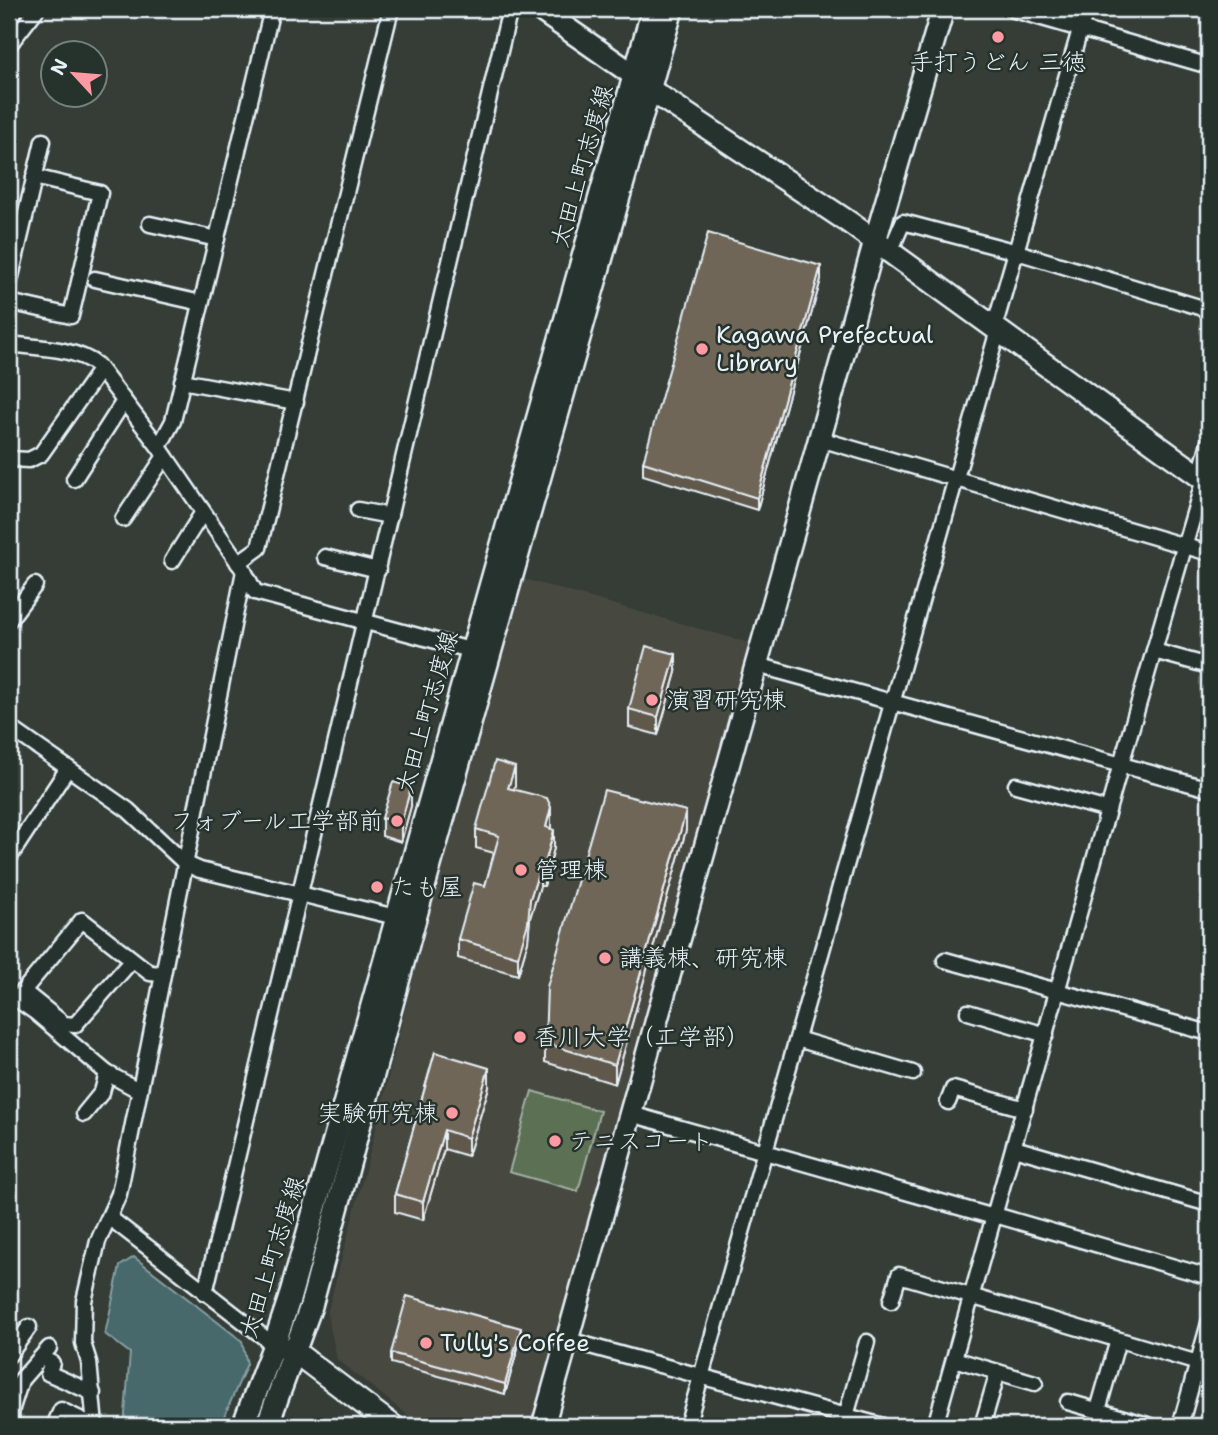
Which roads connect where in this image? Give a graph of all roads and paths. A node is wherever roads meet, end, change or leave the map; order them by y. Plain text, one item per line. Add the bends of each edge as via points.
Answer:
1 (37, 9) edge
2 (272, 9) edge
3 (391, 9) edge
4 (510, 9) edge
5 (539, 9) edge
6 (653, 9) edge
7 (672, 9) edge
8 (943, 9) edge
9 (1011, 9) edge
10 (1086, 9) edge
11 (1080, 29) junction
12 (9, 46) edge
13 (1209, 65) edge
14 (642, 83) junction
15 (43, 141) dead end
16 (34, 177) junction
17 (150, 224) dead end
18 (217, 239) junction
19 (883, 246) junction
20 (1017, 252) junction
21 (95, 279) dead end
22 (9, 285) edge
23 (9, 302) edge
24 (201, 303) junction
25 (1209, 310) edge
26 (996, 329) junction
27 (9, 344) edge
28 (100, 370) junction
29 (182, 381) junction
30 (124, 401) junction
31 (296, 401) junction
32 (820, 439) junction
33 (1209, 442) edge
34 (162, 452) junction
35 (9, 459) edge
36 (956, 478) junction
37 (74, 479) dead end
38 (1204, 479) edge
39 (358, 510) dead end
40 (203, 512) junction
41 (390, 516) junction
42 (123, 519) dead end
43 (1184, 546) junction
44 (1209, 554) edge
45 (325, 557) dead end
46 (172, 561) dead end
47 (241, 567) junction
48 (378, 570) junction
49 (35, 585) dead end
50 (9, 620) edge
51 (365, 623) junction
52 (1154, 651) junction
53 (480, 652) junction
54 (757, 665) junction
55 (1209, 666) edge
56 (891, 702) junction
57 (9, 727) edge
58 (1121, 764) junction
59 (68, 768) junction
60 (1016, 785) dead end
61 (1209, 789) edge
62 (1108, 810) junction
63 (9, 858) edge
64 (186, 864) junction
65 (301, 895) junction
66 (405, 920) junction
67 (132, 960) junction
68 (945, 960) dead end
69 (162, 974) junction
70 (1058, 993) junction
71 (9, 994) edge
72 (968, 1012) dead end
73 (1209, 1033) edge
74 (1046, 1035) junction
75 (797, 1038) junction
76 (107, 1073) junction
77 (913, 1073) dead end
78 (138, 1090) junction
79 (948, 1102) dead end
80 (1025, 1109) junction
81 (83, 1114) dead end
82 (631, 1114) junction
83 (1014, 1148) junction
84 (765, 1153) junction
85 (1209, 1204) edge
86 (994, 1216) junction
87 (110, 1219) junction
88 (1209, 1277) edge
89 (205, 1293) junction
90 (971, 1298) junction
91 (891, 1301) dead end
92 (1209, 1323) edge
93 (29, 1326) dead end
94 (568, 1339) junction
95 (1118, 1340) junction
96 (867, 1342) dead end
97 (274, 1345) junction
98 (295, 1352) junction
99 (9, 1355) edge
100 (954, 1359) junction
101 (9, 1361) edge
102 (1198, 1363) junction
103 (998, 1372) junction
104 (25, 1373) junction
105 (701, 1376) junction
106 (1035, 1383) dead end
107 (93, 1393) junction
108 (1068, 1402) dead end
109 (1098, 1410) junction
110 (846, 1416) junction
111 (10, 1426) edge
112 (54, 1426) edge
113 (95, 1426) edge
114 (243, 1426) edge
115 (267, 1426) edge
116 (393, 1426) edge
117 (543, 1426) edge
118 (687, 1426) edge
119 (883, 1426) edge
120 (935, 1426) edge
121 (982, 1426) edge
122 (1151, 1426) edge
123 (1181, 1426) edge

1 - 12 street
2 - 18 street
3 - 31 street
4 - 41 street
5 - 14 street
6 - 14 street, 太田上町志度線
7 - 14 street, 太田上町志度線
8 - 19 street
9 - 11 street
10 - 11 street
11 - 13 street
11 - 20 street
14 - 19 street
14 - 53 street, 太田上町志度線
15 - 16 street
16 - 22 street
16 - 23 street via 100,193 71,316
17 - 18 street
18 - 24 street
19 - 20 street via 904,222
19 - 26 street
19 - 32 street
20 - 25 street
20 - 26 street
21 - 24 street
24 - 29 street
26 - 36 street
26 - 38 street
27 - 28 street via 77,354
28 - 30 street
28 - 35 street via 41,454 29,460
29 - 31 street
29 - 34 street
30 - 34 street
30 - 37 street
31 - 47 street via 259,548
32 - 36 street
32 - 54 street
33 - 38 street
34 - 40 street
34 - 42 street
36 - 43 street
36 - 56 street
38 - 43 street
39 - 41 street
40 - 46 street
40 - 47 street
41 - 48 street
43 - 44 street
43 - 52 street
45 - 48 street
47 - 51 street via 255,592
47 - 64 street
48 - 51 street
49 - 50 street
51 - 53 street
51 - 65 street
52 - 55 street
52 - 58 street
53 - 66 street, 太田上町志度線
54 - 56 street
54 - 82 street
56 - 58 street
56 - 75 street
57 - 59 street
58 - 61 street
58 - 62 street
59 - 63 street
59 - 64 street via 128,810
60 - 62 street
62 - 70 street
64 - 65 street
64 - 69 street
65 - 66 street
65 - 89 street
66 - 97 street, 太田上町志度線
66 - 98 street, 太田上町志度線 via 314,1292
67 - 67 street via 82,920 23,991 64,1024 75,1024
67 - 69 street via 150,973
68 - 70 street
69 - 78 street
70 - 73 street
70 - 74 street
71 - 76 street
72 - 74 street
74 - 80 street
75 - 77 street
75 - 84 street
76 - 78 street
76 - 81 street via 102,1092
78 - 87 street
79 - 80 street via 953,1089
80 - 83 street
82 - 84 street
82 - 94 street
83 - 85 street
83 - 86 street
84 - 86 street
84 - 105 street
86 - 88 street
86 - 90 street
87 - 89 street
87 - 107 street via 98,1241 84,1301 83,1343
89 - 97 street
90 - 91 street via 898,1275
90 - 95 street
90 - 100 street
92 - 102 street
93 - 99 street
94 - 105 street
94 - 117 street
95 - 102 street
95 - 109 street
96 - 110 street
97 - 98 street
97 - 114 street, 太田上町志度線
98 - 115 street, 太田上町志度線
98 - 116 street
100 - 103 street
100 - 120 street
101 - 104 street
102 - 123 street
103 - 106 street
103 - 121 street
104 - 107 street via 45,1353 52,1363 48,1373
104 - 111 street
105 - 110 street
105 - 118 street
107 - 113 street
108 - 109 street
109 - 122 street
110 - 119 street
112 - 113 street via 55,1408

